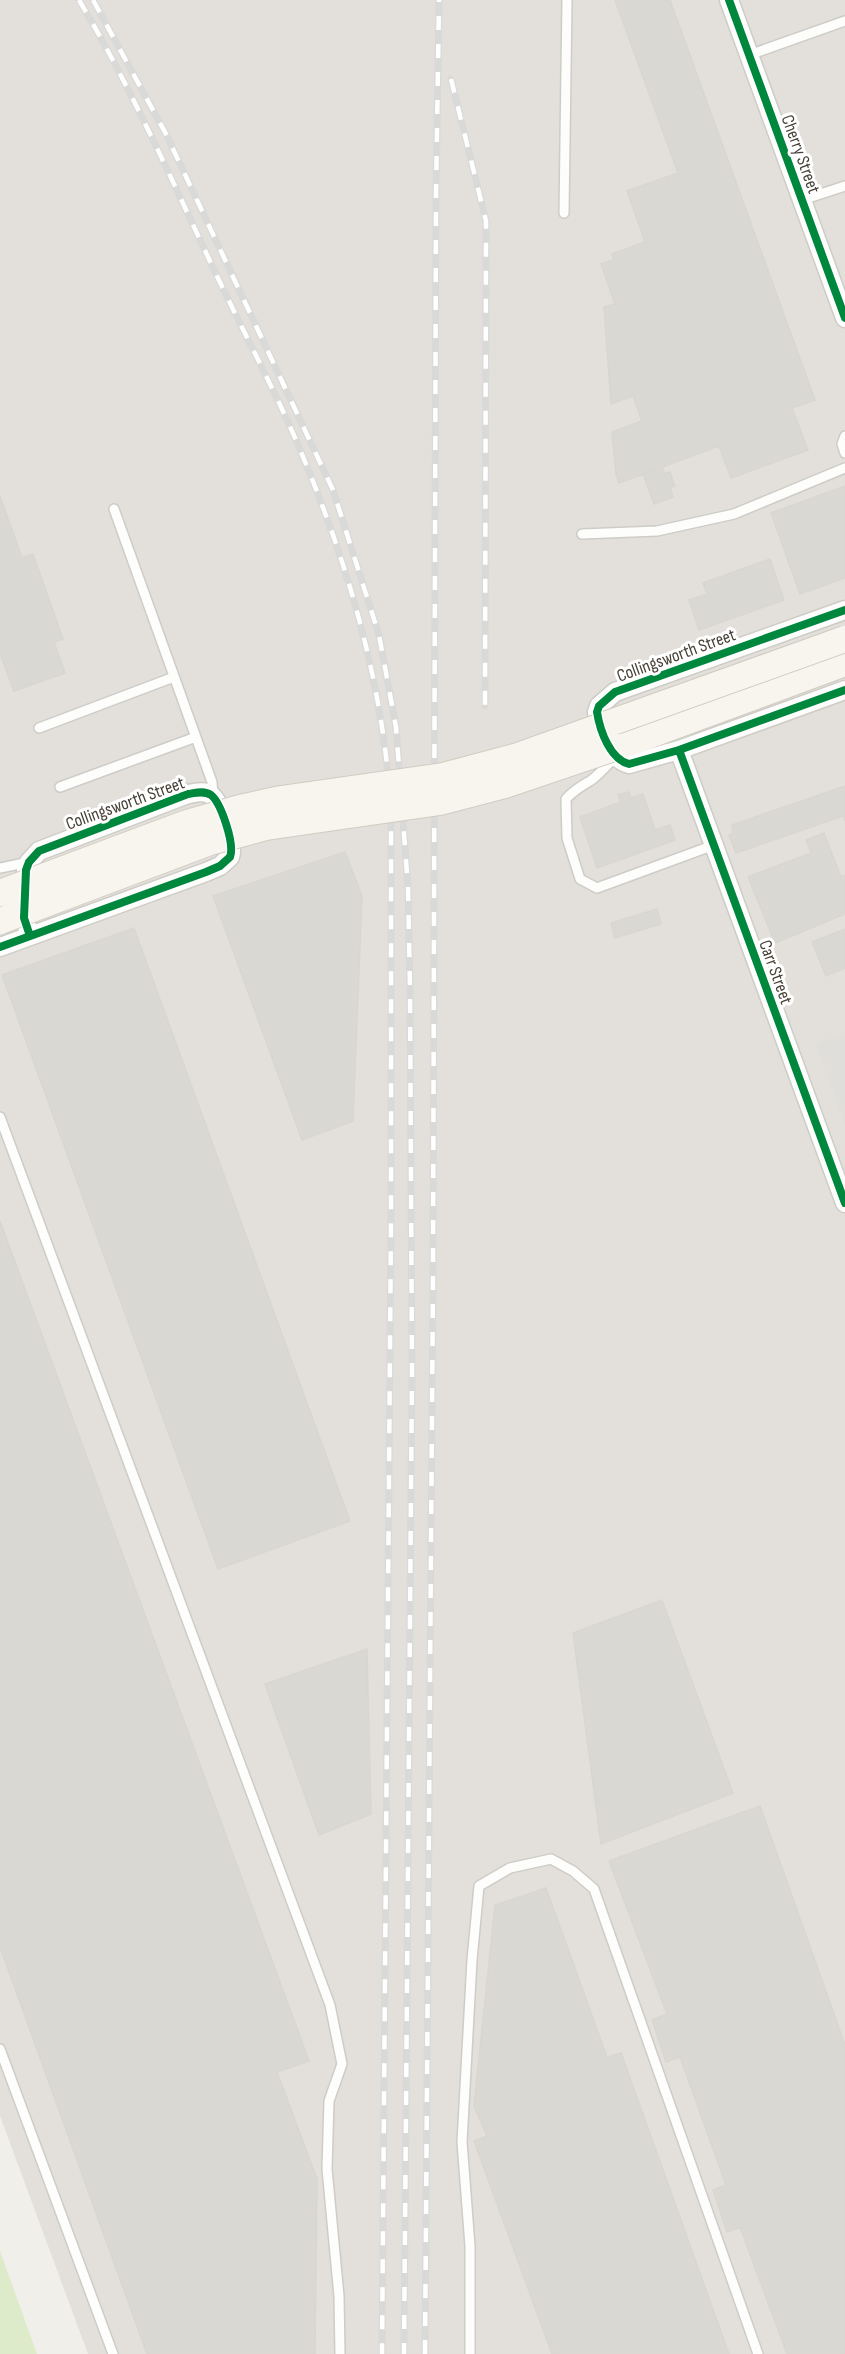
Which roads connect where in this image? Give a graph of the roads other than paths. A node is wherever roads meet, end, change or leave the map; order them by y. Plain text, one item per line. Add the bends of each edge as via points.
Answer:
1 (567, 0) edge
2 (729, 0) edge
3 (845, 21) edge
4 (749, 55) junction
5 (845, 186) edge
6 (802, 200) junction
7 (564, 213) dead end
8 (845, 318) edge
9 (845, 436) edge
10 (845, 453) edge
11 (845, 468) edge
12 (114, 509) dead end
13 (582, 534) dead end
14 (845, 610) edge
15 (845, 639) edge
16 (845, 663) edge
17 (174, 676) junction
18 (845, 690) edge
19 (39, 728) dead end
20 (196, 737) junction
21 (679, 750) junction
22 (615, 757) junction
23 (60, 787) dead end
24 (213, 796) junction
25 (714, 845) junction
26 (29, 862) junction
27 (0, 868) edge
28 (0, 893) edge
29 (0, 921) edge
30 (30, 936) junction
31 (0, 947) edge
32 (0, 1117) edge
33 (845, 1203) edge
34 (0, 2049) edge
35 (113, 2354) edge
36 (340, 2354) edge
37 (470, 2354) edge
38 (758, 2354) edge

1 - 7 lane
2 - 4 street, Cherry Street
3 - 4 lane
4 - 6 street, Cherry Street
5 - 6 lane
6 - 8 street, Cherry Street
9 - 10 lane
11 - 13 lane via 734,514 657,531
12 - 17 lane
14 - 22 street, Collingsworth Street via 615,692 597,712
15 - 28 main road, bridge via 518,756 443,776 240,808 187,823
16 - 29 main road, bridge via 505,785 440,802 266,827 210,842
17 - 19 lane
17 - 20 lane
18 - 21 street
20 - 23 lane
20 - 24 lane
21 - 22 street via 629,764
21 - 25 street, Carr Street
22 - 25 lane via 566,799 567,838 580,879 597,888
24 - 26 street, Collingsworth Street via 188,794 46,848
24 - 30 street, Collingsworth Street via 231,842 230,857 220,866
25 - 33 street, Carr Street
26 - 27 lane
26 - 30 street via 24,918
30 - 31 street, Collingsworth Street
32 - 36 lane via 330,2005 342,2064 329,2101 327,2169 339,2296
34 - 35 lane
37 - 38 lane via 471,2246 462,2142 479,1886 510,1868 551,1859 594,1889

